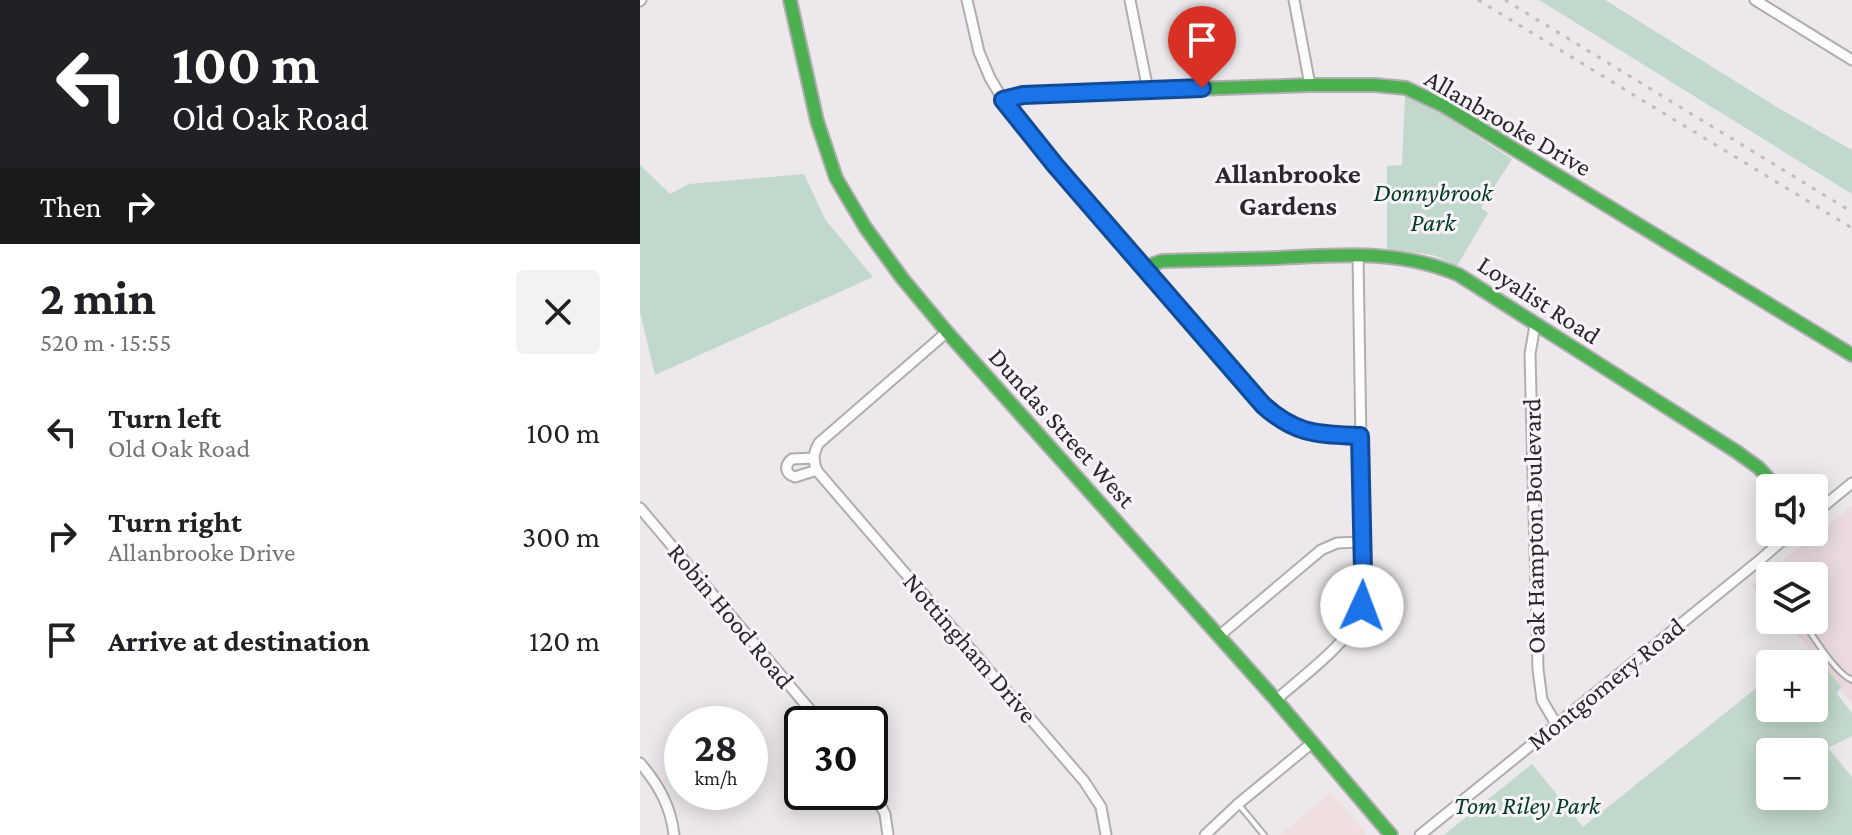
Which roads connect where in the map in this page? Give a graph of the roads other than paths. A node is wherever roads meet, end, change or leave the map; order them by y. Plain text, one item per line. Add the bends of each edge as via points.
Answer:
1 (790, 0) edge
2 (967, 0) edge
3 (1130, 0) edge
4 (1294, 0) edge
5 (1755, 0) edge
6 (1852, 60) edge
7 (1310, 85) junction
8 (1148, 90) junction
9 (1003, 100) junction
10 (1358, 255) junction
11 (1145, 267) junction
12 (1535, 325) junction
13 (947, 332) junction
14 (1852, 355) edge
15 (1360, 436) junction
16 (814, 458) junction
17 (817, 470) junction
18 (1764, 474) edge
19 (1852, 483) edge
20 (1828, 503) edge
21 (640, 508) edge
22 (1362, 542) junction
23 (1776, 546) edge
24 (1761, 559) junction
25 (1763, 562) edge
26 (1811, 634) edge
27 (1219, 636) junction
28 (1852, 680) edge
29 (1276, 700) junction
30 (807, 706) edge
31 (1556, 724) junction
32 (1312, 743) junction
33 (640, 763) edge
34 (1238, 804) junction
35 (883, 810) edge
36 (674, 835) edge
37 (888, 835) edge
38 (1106, 835) edge
39 (1205, 835) edge
40 (1264, 835) edge
41 (1391, 835) edge
42 (1420, 835) edge

1 - 13 street, Dundas Street West via 817,121 836,178 865,227
2 - 9 street via 979,52
3 - 8 street
4 - 7 street
5 - 6 street
7 - 8 street, Allanbrooke Drive
7 - 14 street, Allanbrooke Drive via 1391,86 1421,94
8 - 9 street, Allanbrooke Drive
9 - 11 street
10 - 11 street, Loyalist Road via 1162,261
10 - 12 street, Loyalist Road via 1439,265
10 - 15 street
11 - 15 street via 1275,416 1310,432
12 - 18 street, Loyalist Road
12 - 31 street, Oak Hampton Boulevard via 1530,354 1537,660 1542,700
13 - 16 street via 819,443
13 - 27 street, Dundas Street West
15 - 22 street
16 - 17 street, Nottingham Drive
16 - 17 street via 792,459 787,469 795,477
17 - 38 street, Nottingham Drive via 1084,781 1100,803
19 - 20 street
21 - 30 street, Robin Hood Road
22 - 27 street via 1321,550
22 - 29 street via 1363,594 1357,618 1342,640
23 - 24 street, Montgomery Road
24 - 25 lane
24 - 31 street, Montgomery Road
26 - 28 lane
27 - 29 street, Dundas Street West
29 - 32 street, Dundas Street West
31 - 42 street, Montgomery Road
32 - 34 street
32 - 41 street, Dundas Street West
33 - 36 street via 662,792
34 - 39 street
34 - 40 lane
35 - 37 street

